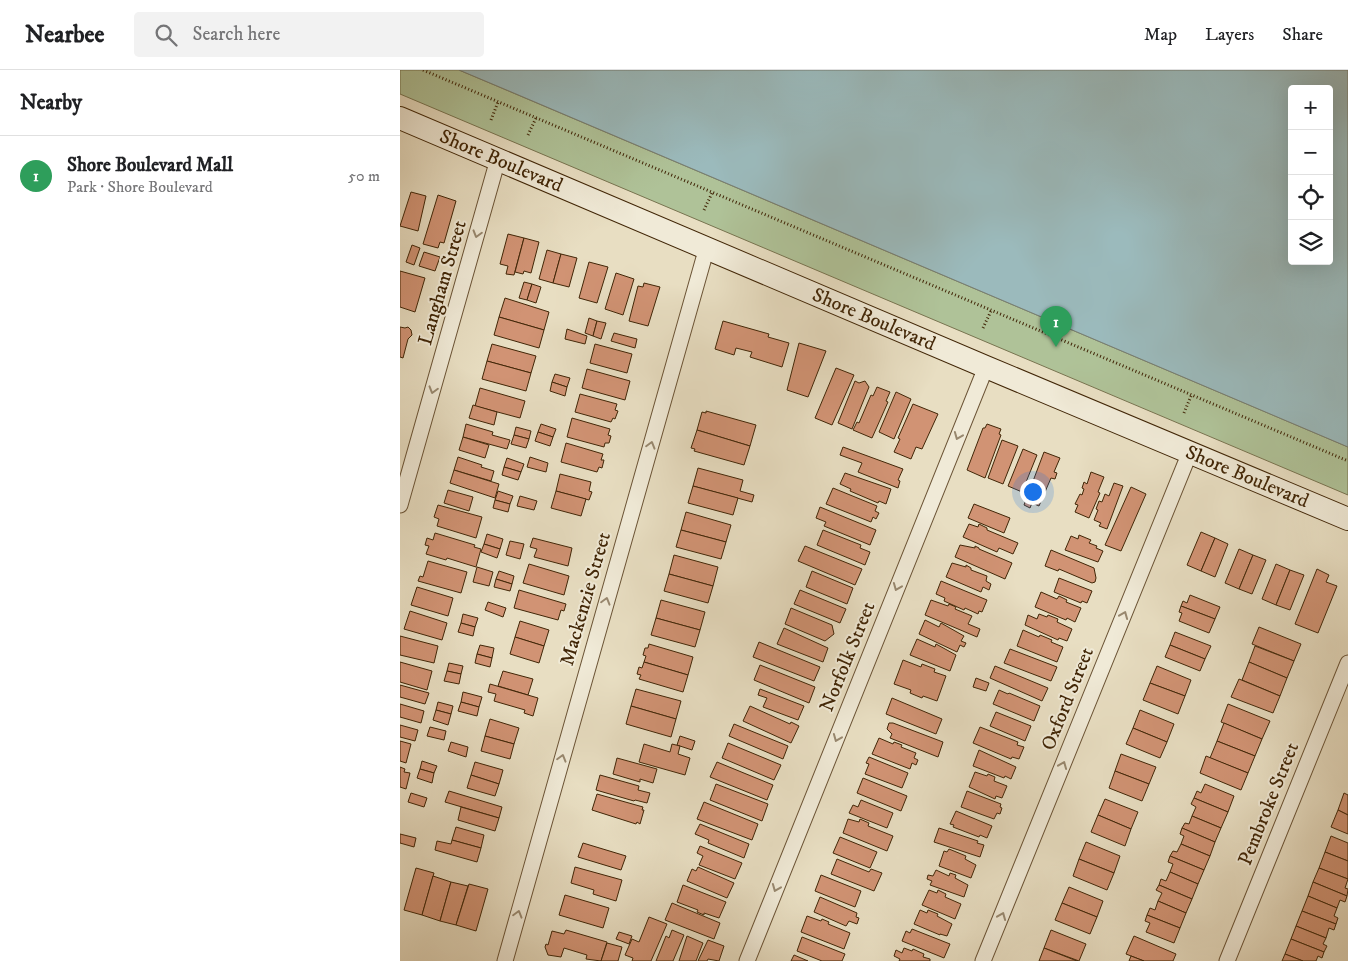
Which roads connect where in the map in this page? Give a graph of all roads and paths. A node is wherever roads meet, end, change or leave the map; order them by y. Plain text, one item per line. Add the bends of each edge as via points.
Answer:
1 (423, 70) edge
2 (498, 102) junction
3 (400, 118) edge
4 (536, 118) junction
5 (491, 120) dead end
6 (528, 135) dead end
7 (498, 160) junction
8 (712, 193) junction
9 (704, 210) dead end
10 (707, 247) junction
11 (991, 311) junction
12 (983, 328) dead end
13 (986, 367) junction
14 (1191, 396) junction
15 (1184, 413) dead end
16 (1190, 452) junction
17 (1348, 461) edge
18 (400, 505) edge
19 (1348, 519) edge
20 (1348, 663) edge
21 (505, 961) edge
22 (747, 961) edge
23 (983, 961) edge
24 (1227, 961) edge

1 - 2 path
2 - 4 path
2 - 5 path
3 - 7 main road, Shore Boulevard
4 - 6 path
4 - 8 path
7 - 10 main road, Shore Boulevard
7 -> 18 street, Langham Street
8 - 9 path
8 - 11 path
10 - 13 main road, Shore Boulevard
21 -> 10 street, Mackenzie Street
11 - 12 path
11 - 14 path
13 - 16 main road, Shore Boulevard
13 -> 22 street, Norfolk Street
14 - 15 path
14 - 17 path
16 - 19 main road, Shore Boulevard
23 -> 16 street, Oxford Street
20 - 24 street, Pembroke Street

